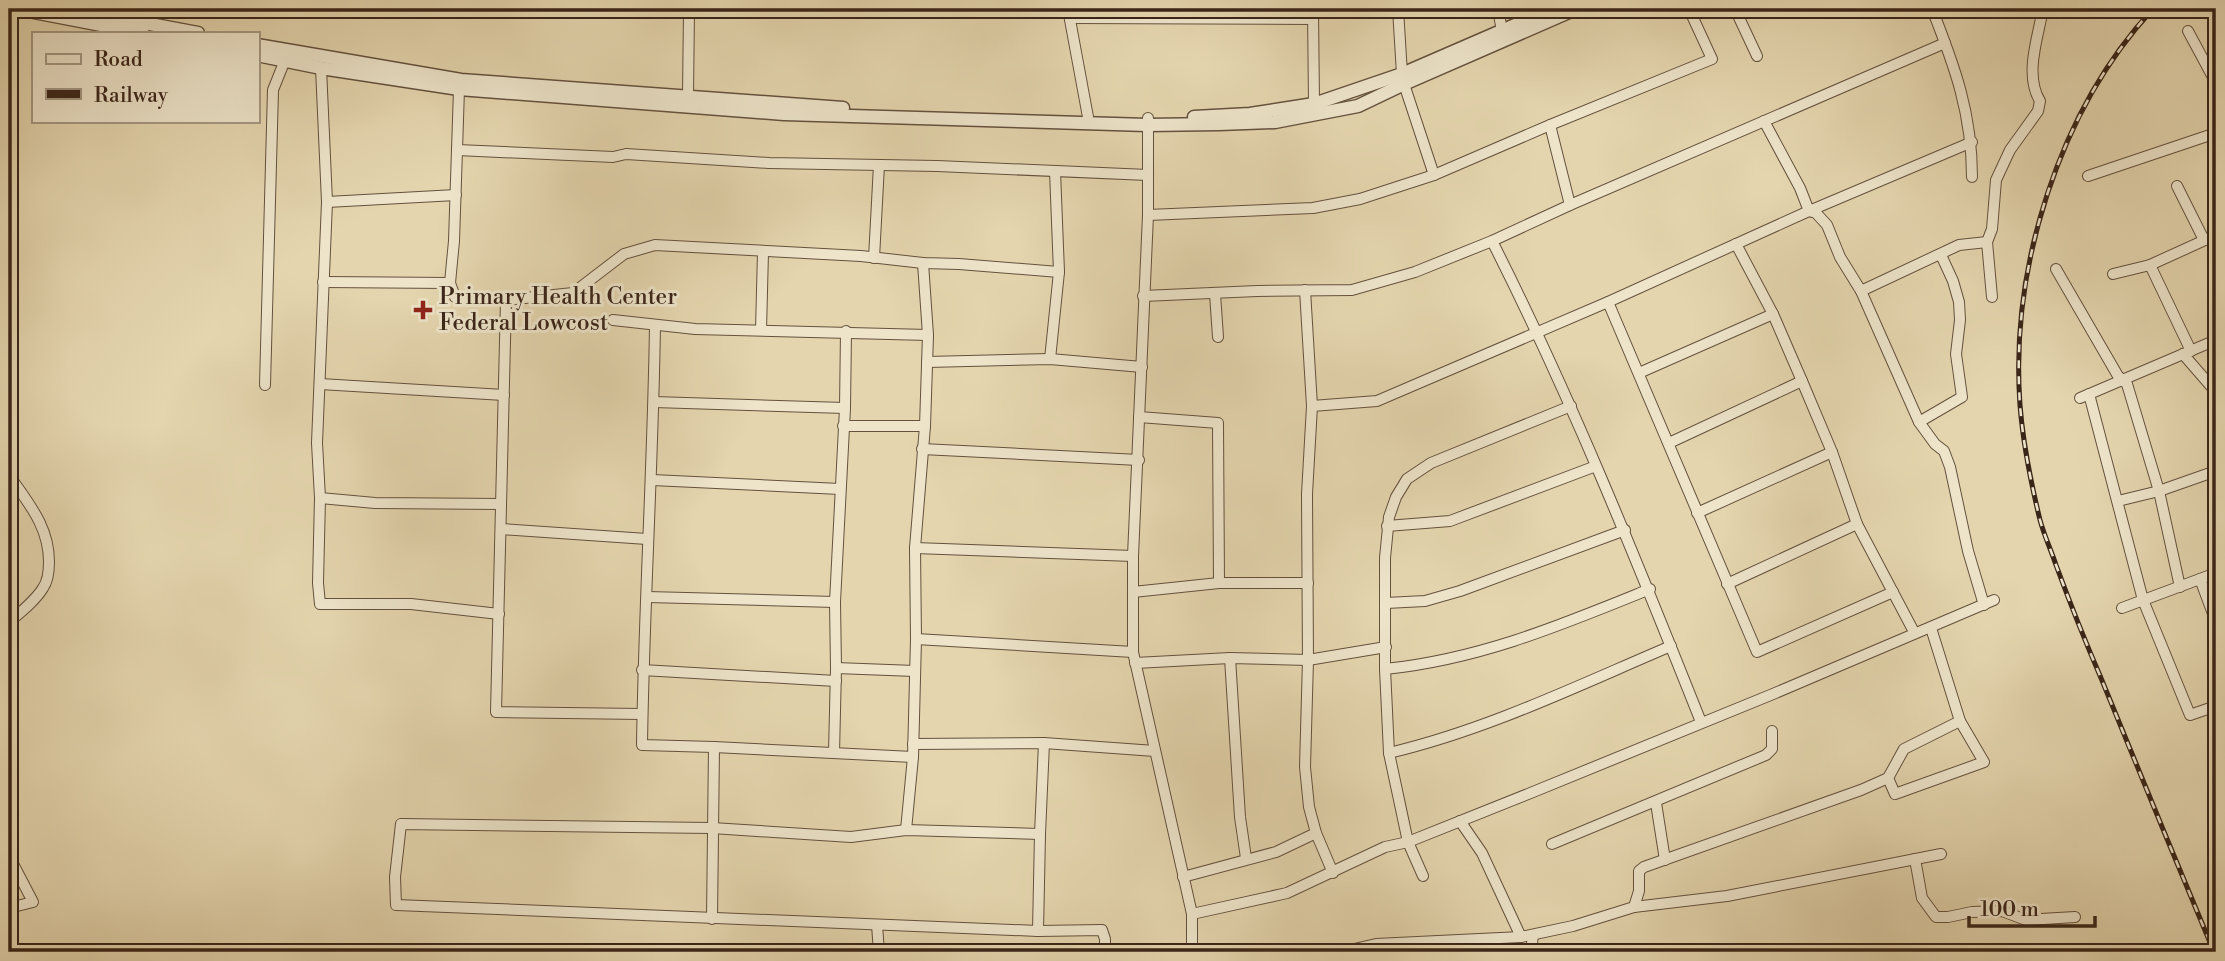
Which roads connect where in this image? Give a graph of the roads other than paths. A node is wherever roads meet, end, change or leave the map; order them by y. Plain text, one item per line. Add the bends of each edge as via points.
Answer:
1 (18, 9) edge
2 (73, 9) edge
3 (689, 9) edge
4 (1398, 9) edge
5 (1498, 9) edge
6 (1552, 9) edge
7 (1576, 9) edge
8 (1689, 9) edge
9 (1735, 9) edge
10 (1932, 9) edge
11 (2043, 9) edge
12 (1069, 13) edge
13 (1313, 14) edge
14 (1502, 31) junction
15 (2189, 31) dead end
16 (138, 32) edge
17 (193, 32) edge
18 (1945, 43) junction
19 (259, 45) edge
20 (259, 55) edge
21 (1757, 56) dead end
22 (285, 60) junction
23 (321, 68) junction
24 (1403, 79) junction
25 (2216, 83) edge
26 (459, 89) junction
27 (688, 96) junction
28 (1314, 104) junction
29 (1088, 117) junction
30 (1764, 121) junction
31 (1147, 122) junction
32 (1550, 125) junction
33 (2216, 133) edge
34 (1972, 142) junction
35 (457, 150) junction
36 (879, 165) junction
37 (1055, 172) junction
38 (1147, 175) junction
39 (1434, 175) junction
40 (2088, 176) dead end
41 (1972, 177) dead end
42 (2177, 186) dead end
43 (456, 195) junction
44 (327, 202) junction
45 (1570, 205) junction
46 (1809, 211) junction
47 (1148, 215) junction
48 (2216, 234) edge
49 (2204, 240) junction
50 (1492, 241) junction
51 (1987, 243) junction
52 (1736, 244) junction
53 (763, 252) junction
54 (1941, 255) junction
55 (874, 258) junction
56 (923, 263) junction
57 (2150, 265) junction
58 (2056, 269) dead end
59 (1059, 272) junction
60 (2113, 274) dead end
61 (323, 282) junction
62 (450, 283) junction
63 (1305, 290) junction
64 (1861, 291) junction
65 (1215, 294) junction
66 (1143, 296) junction
67 (1992, 297) dead end
68 (506, 300) junction
69 (1608, 302) junction
70 (1773, 314) junction
71 (613, 320) dead end
72 (655, 325) junction
73 (761, 330) junction
74 (846, 331) junction
75 (1538, 332) junction
76 (928, 335) junction
77 (1218, 337) dead end
78 (2216, 340) edge
79 (2187, 352) junction
80 (1050, 359) junction
81 (927, 362) junction
82 (1142, 367) junction
83 (1639, 373) junction
84 (2122, 380) junction
85 (1802, 381) junction
86 (320, 384) junction
87 (265, 385) dead end
88 (2216, 392) edge
89 (504, 396) junction
90 (654, 402) junction
91 (1312, 406) junction
92 (1571, 406) junction
93 (845, 408) junction
94 (1139, 417) junction
95 (1919, 422) junction
96 (843, 426) junction
97 (925, 426) junction
98 (1669, 443) junction
99 (922, 449) junction
100 (1832, 452) junction
101 (1139, 460) junction
102 (1595, 466) junction
103 (2214, 472) edge
104 (9, 475) edge
105 (652, 480) junction
106 (840, 489) junction
107 (2159, 491) junction
108 (2216, 495) edge
109 (320, 498) junction
110 (2118, 501) junction
111 (501, 504) junction
112 (1697, 513) junction
113 (1857, 524) junction
114 (1387, 526) junction
115 (501, 529) junction
116 (1625, 530) junction
117 (647, 539) junction
118 (915, 548) junction
119 (1133, 556) junction
120 (2216, 573) edge
121 (2200, 579) junction
122 (1219, 583) junction
123 (1308, 583) junction
124 (1727, 584) junction
125 (2180, 587) junction
126 (1650, 589) junction
127 (1133, 592) junction
128 (1893, 592) junction
129 (647, 597) junction
130 (1994, 600) dead end
131 (2143, 600) junction
132 (835, 602) junction
133 (1386, 603) junction
134 (1984, 605) junction
135 (2122, 608) dead end
136 (499, 614) junction
137 (9, 622) edge
138 (2216, 622) edge
139 (1931, 628) junction
140 (1914, 632) junction
141 (916, 639) junction
142 (1671, 646) junction
143 (1386, 648) junction
144 (1133, 652) junction
145 (1230, 658) junction
146 (1308, 660) junction
147 (1135, 663) junction
148 (836, 668) junction
149 (1385, 668) junction
150 (642, 670) junction
151 (915, 671) junction
152 (836, 681) junction
153 (2216, 706) edge
154 (642, 714) junction
155 (1960, 721) junction
156 (1701, 722) junction
157 (1772, 731) dead end
158 (1044, 743) junction
159 (913, 744) junction
160 (715, 747) junction
161 (1155, 751) junction
162 (834, 753) junction
163 (1389, 753) junction
164 (913, 757) junction
165 (1888, 778) junction
166 (1656, 803) junction
167 (1460, 821) junction
168 (712, 828) junction
169 (906, 830) junction
170 (1316, 833) junction
171 (1040, 834) junction
172 (1408, 842) junction
173 (1552, 844) dead end
174 (1941, 854) dead end
175 (9, 856) edge
176 (1246, 858) junction
177 (1915, 859) junction
178 (1665, 860) junction
179 (1334, 873) junction
180 (1423, 876) dead end
181 (1183, 877) junction
182 (9, 908) edge
183 (1634, 908) junction
184 (1192, 914) junction
185 (2075, 917) dead end
186 (712, 919) junction
187 (877, 925) junction
188 (1038, 931) junction
189 (1533, 935) junction
190 (1521, 937) junction
191 (879, 952) edge
192 (1105, 952) edge
193 (1192, 952) edge
194 (1341, 952) edge
195 (1531, 952) edge

1 - 16 street
2 - 17 street
3 - 27 street
4 - 24 street
5 - 14 street
6 - 14 street
7 - 24 street
8 - 32 street via 1712,59
9 - 21 street
10 - 18 street
11 - 51 street via 2032,71 2038,111 1999,170
12 - 13 street
12 - 29 street
13 - 28 street
14 - 24 street
15 - 25 street
18 - 30 street
18 - 34 street
19 - 27 street via 461,80
20 - 22 street
22 - 23 street
22 - 87 street via 273,90
23 - 26 street
23 - 44 street
24 - 28 street
24 - 31 street via 1358,106 1275,122
24 - 39 street
26 - 31 street via 784,114
26 - 35 street
27 - 29 street via 840,108
28 - 31 street
29 - 31 street
30 - 45 street
30 - 46 street
31 - 38 street
32 - 39 street
32 - 45 street
33 - 40 street
34 - 41 street
34 - 46 street
35 - 36 street
35 - 43 street
36 - 37 street
36 - 55 street
37 - 38 street
37 - 59 street
38 - 47 street
39 - 47 street via 1360,199 1313,208
42 - 49 street
43 - 44 street
43 - 62 street
44 - 61 street
45 - 50 street
46 - 52 street
46 - 64 street via 1827,225
47 - 66 street
48 - 49 street
49 - 57 street
50 - 63 street via 1415,272 1352,290
50 - 75 street
51 - 54 street via 1959,245
51 - 67 street
52 - 69 street
52 - 70 street
53 - 55 street
53 - 68 street via 655,245 624,254 573,293
53 - 73 street
54 - 64 street
54 - 95 street via 1959,302 1956,354 1962,397
55 - 56 street
56 - 59 street
56 - 76 street
57 - 60 street
57 - 79 street
58 - 84 street
59 - 80 street
61 - 62 street
61 - 86 street
62 - 68 street via 456,297
63 - 65 street
63 - 91 street
64 - 95 street
65 - 66 street
65 - 77 street
66 - 82 street
68 - 89 street
69 - 75 street
69 - 83 street
70 - 83 street
70 - 85 street
71 - 72 street
72 - 73 street
72 - 90 street
73 - 74 street
74 - 76 street
74 - 93 street
75 - 91 street via 1377,401
75 - 92 street
76 - 81 street
78 - 79 street
79 - 84 street
79 - 88 street
80 - 81 street
80 - 82 street
81 - 97 street
82 - 94 street
83 - 98 street
84 - 107 street
84 - 110 street via 2085,396
85 - 98 street
85 - 100 street
86 - 89 street
86 - 109 street
89 - 111 street
90 - 93 street
90 - 105 street
91 - 123 street
92 - 102 street
92 - 114 street via 1431,464 1407,479
93 - 96 street
94 - 101 street
94 - 122 street via 1218,423
95 - 134 street via 1944,451 1950,467
96 - 97 street
96 - 106 street
97 - 99 street
98 - 112 street
99 - 101 street
99 - 118 street
100 - 112 street
100 - 113 street
101 - 119 street
102 - 114 street via 1450,521
102 - 116 street
103 - 107 street
103 - 108 street
104 - 137 street via 44,528 49,552 45,587
105 - 106 street
105 - 117 street
106 - 132 street
107 - 110 street
107 - 125 street
109 - 111 street
109 - 136 street via 320,604 411,604
110 - 131 street
111 - 115 street
112 - 124 street
113 - 124 street
113 - 128 street
114 - 133 street
115 - 117 street
115 - 136 street
116 - 126 street
116 - 133 street via 1460,591 1425,601
117 - 129 street
118 - 119 street
118 - 141 street
119 - 127 street
120 - 121 street
121 - 125 street
121 - 138 street
122 - 123 street
122 - 127 street
123 - 146 street
124 - 128 street via 1757,652
125 - 131 street
126 - 142 street
126 - 149 street via 1471,654
127 - 144 street
128 - 140 street
129 - 132 street
129 - 150 street
130 - 134 street
131 - 135 street
131 - 153 street via 2190,715
132 - 148 street
133 - 143 street
134 - 139 street
136 - 154 street via 496,712
139 - 140 street
139 - 155 street
140 - 156 street
141 - 144 street
141 - 151 street
142 - 156 street
142 - 163 street via 1488,722
143 - 146 street
143 - 149 street
144 - 147 street
145 - 146 street
145 - 147 street
145 - 176 street
146 - 170 street via 1305,767
147 - 161 street
148 - 151 street
148 - 152 street
149 - 163 street
150 - 152 street
150 - 154 street
151 - 159 street
152 - 162 street
154 - 160 street via 642,745
155 - 165 street via 1904,749
155 - 165 street via 1983,762 1895,794
156 - 167 street
157 - 166 street via 1772,749 1766,755
158 - 159 street
158 - 161 street
158 - 171 street
159 - 164 street
160 - 162 street
160 - 168 street
161 - 181 street
162 - 164 street
163 - 172 street
164 - 169 street
165 - 178 street
166 - 173 street
166 - 178 street
167 - 172 street
167 - 190 street via 1482,853
168 - 169 street via 850,837
168 - 186 street
168 - 186 street via 401,824 395,877 396,905
169 - 171 street
170 - 176 street via 1276,852
170 - 179 street
171 - 188 street
172 - 179 street via 1385,847
172 - 180 street
174 - 177 street
175 - 182 street via 33,902
176 - 181 street
177 - 183 street via 1727,896
177 - 185 street via 1922,898 1936,917 2002,911 2026,920
178 - 183 street via 1639,871
179 - 184 street via 1287,892
181 - 184 street
183 - 189 street
184 - 193 street
186 - 187 street
187 - 188 street
187 - 191 street
188 - 192 street via 1102,930
189 - 190 street
189 - 195 street
190 - 194 street via 1376,944

